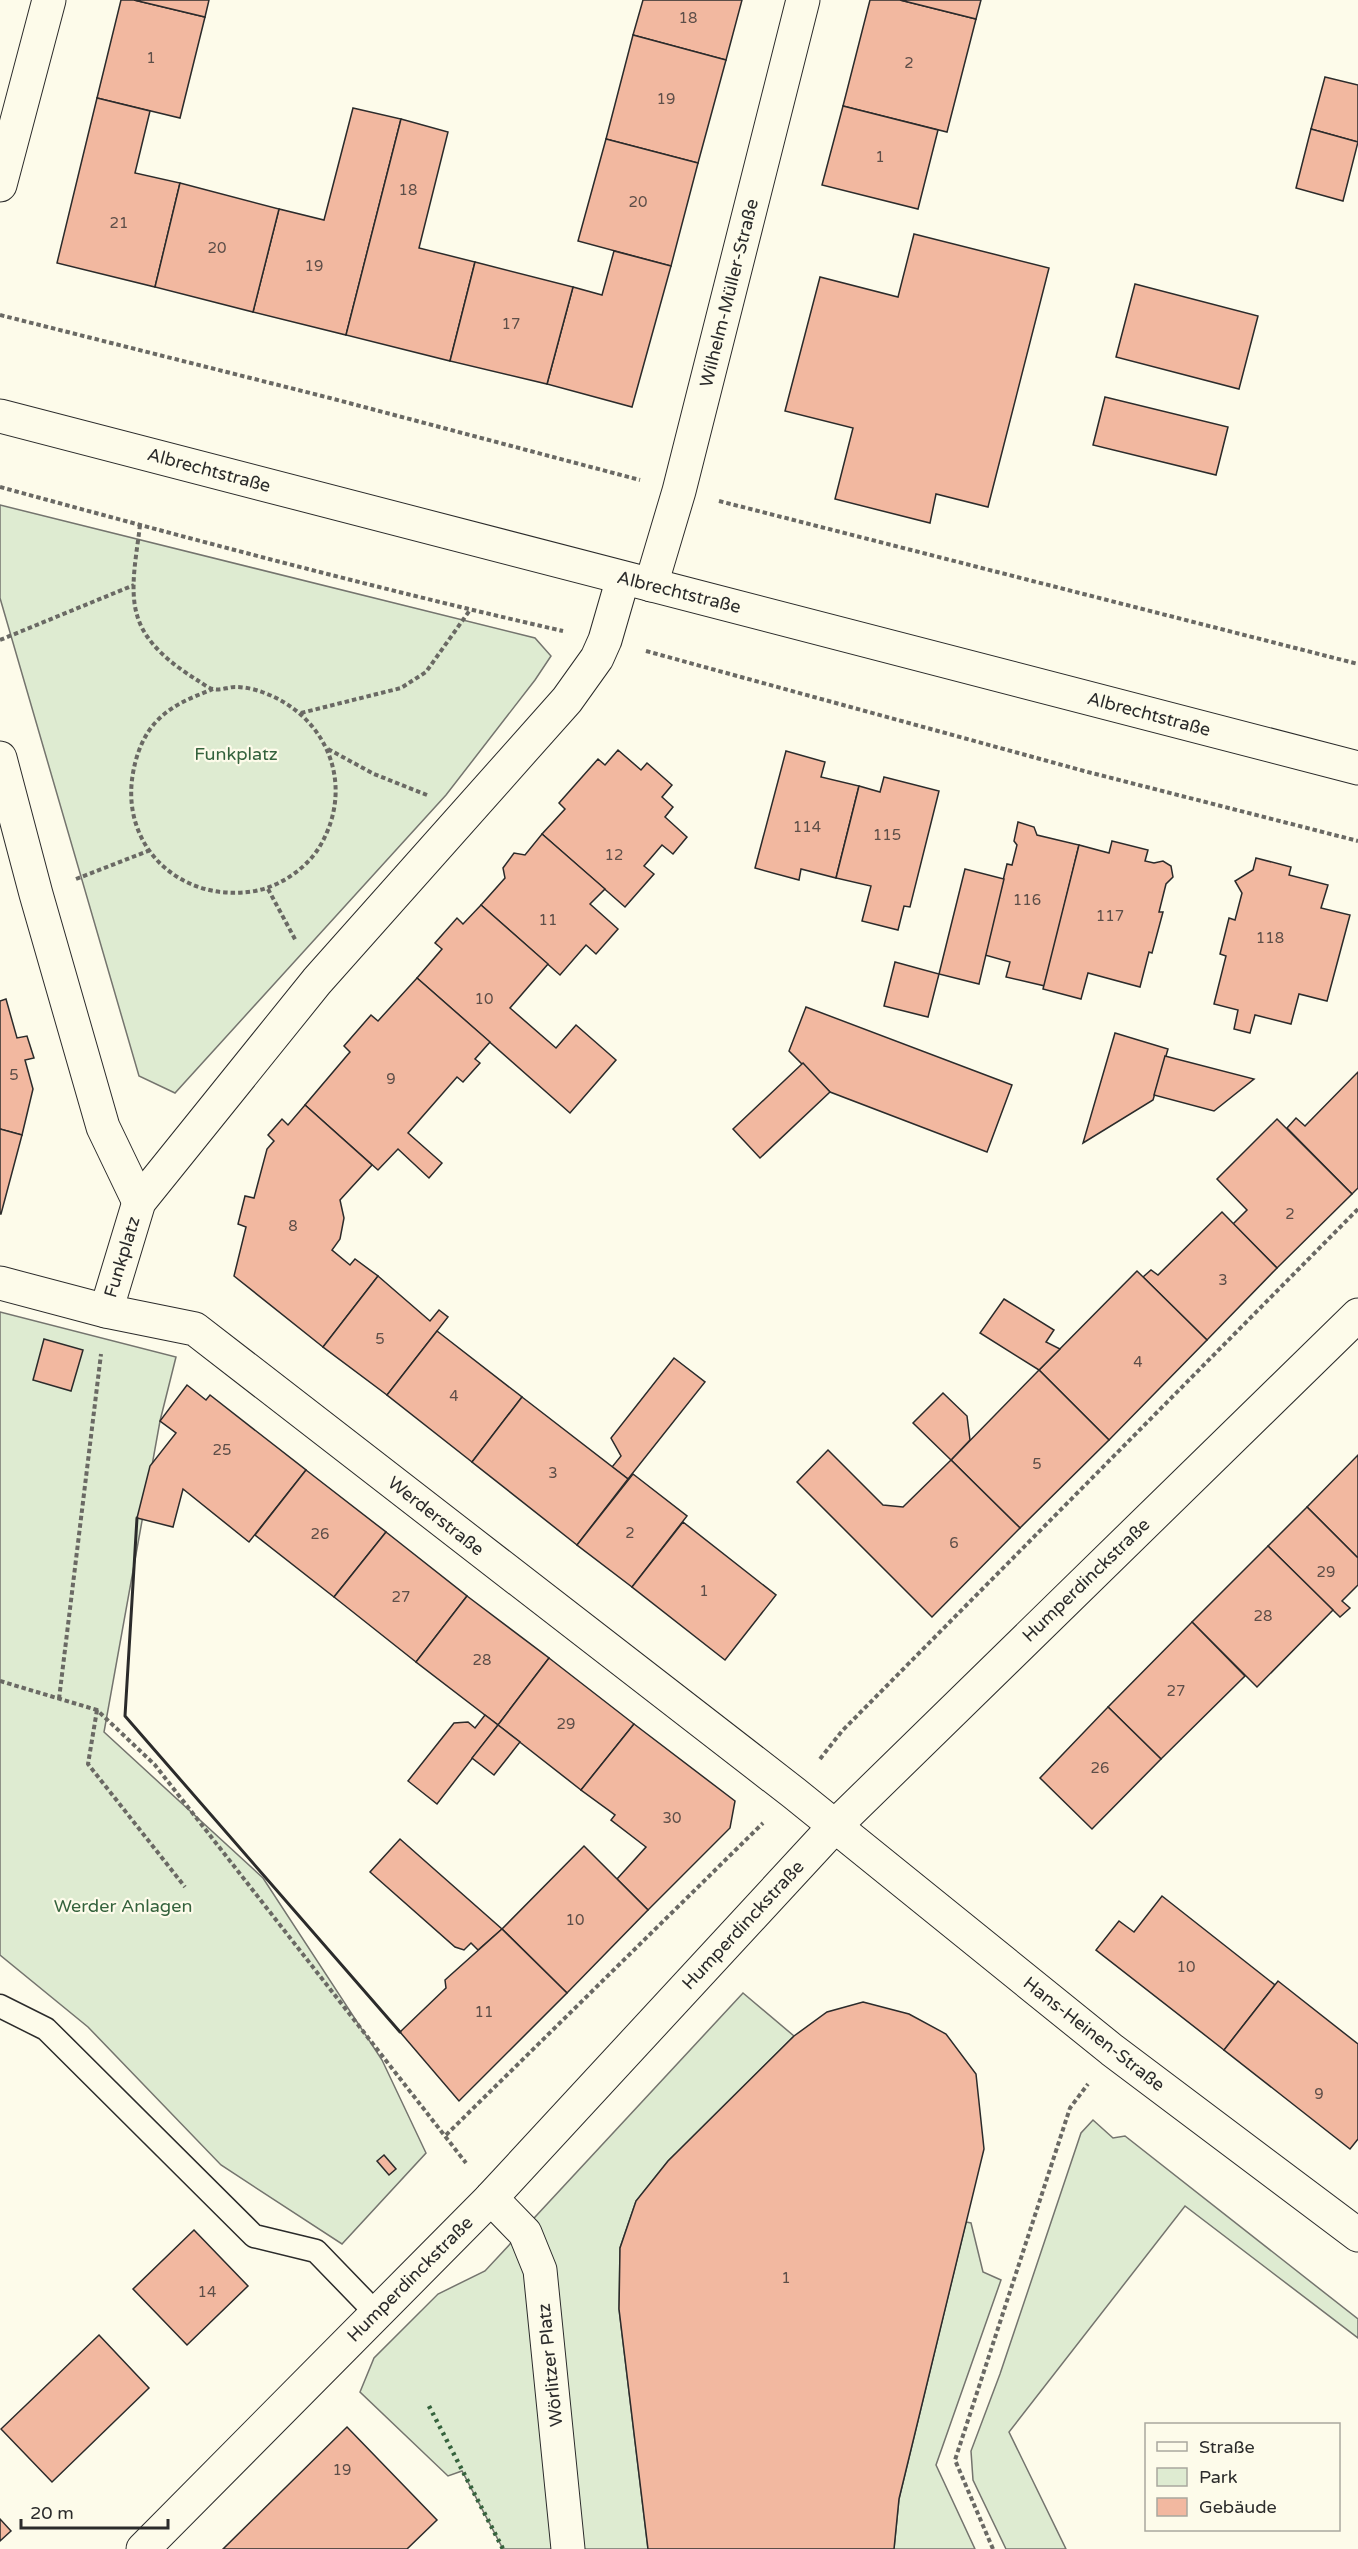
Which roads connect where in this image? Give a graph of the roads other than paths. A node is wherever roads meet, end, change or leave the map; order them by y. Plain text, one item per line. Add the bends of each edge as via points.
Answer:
1 (49, 0) edge
2 (803, 0) edge
3 (0, 185) edge
4 (0, 416) edge
5 (637, 581) junction
6 (0, 758) edge
7 (1358, 768) edge
8 (138, 1202) junction
9 (0, 1283) edge
10 (106, 1311) junction
11 (1358, 1315) edge
12 (834, 1827) junction
13 (0, 2006) edge
14 (491, 2198) junction
15 (1358, 2235) edge
16 (376, 2313) junction
17 (142, 2549) edge
18 (568, 2549) edge

1 - 3 street
2 - 5 street, Wilhelm-Müller-Straße via 679,491
4 - 5 street, Albrechtstraße
5 - 7 street, Albrechtstraße
5 - 8 street, Funkplatz via 590,672 317,981
6 - 8 street, Funkplatz via 103,1127
8 - 10 street, Funkplatz
9 - 10 street, Werderstraße
10 - 12 street, Werderstraße via 195,1329
11 - 12 street, Humperdinckstraße
12 - 14 street, Humperdinckstraße
12 - 15 street, Hans-Heinen-Straße via 1112,2050
13 - 16 lane via 46,2029 254,2236 316,2251
14 - 16 street, Humperdinckstraße
14 - 18 street, Wörlitzer Platz via 525,2234 540,2270
16 - 17 street, Humperdinckstraße

